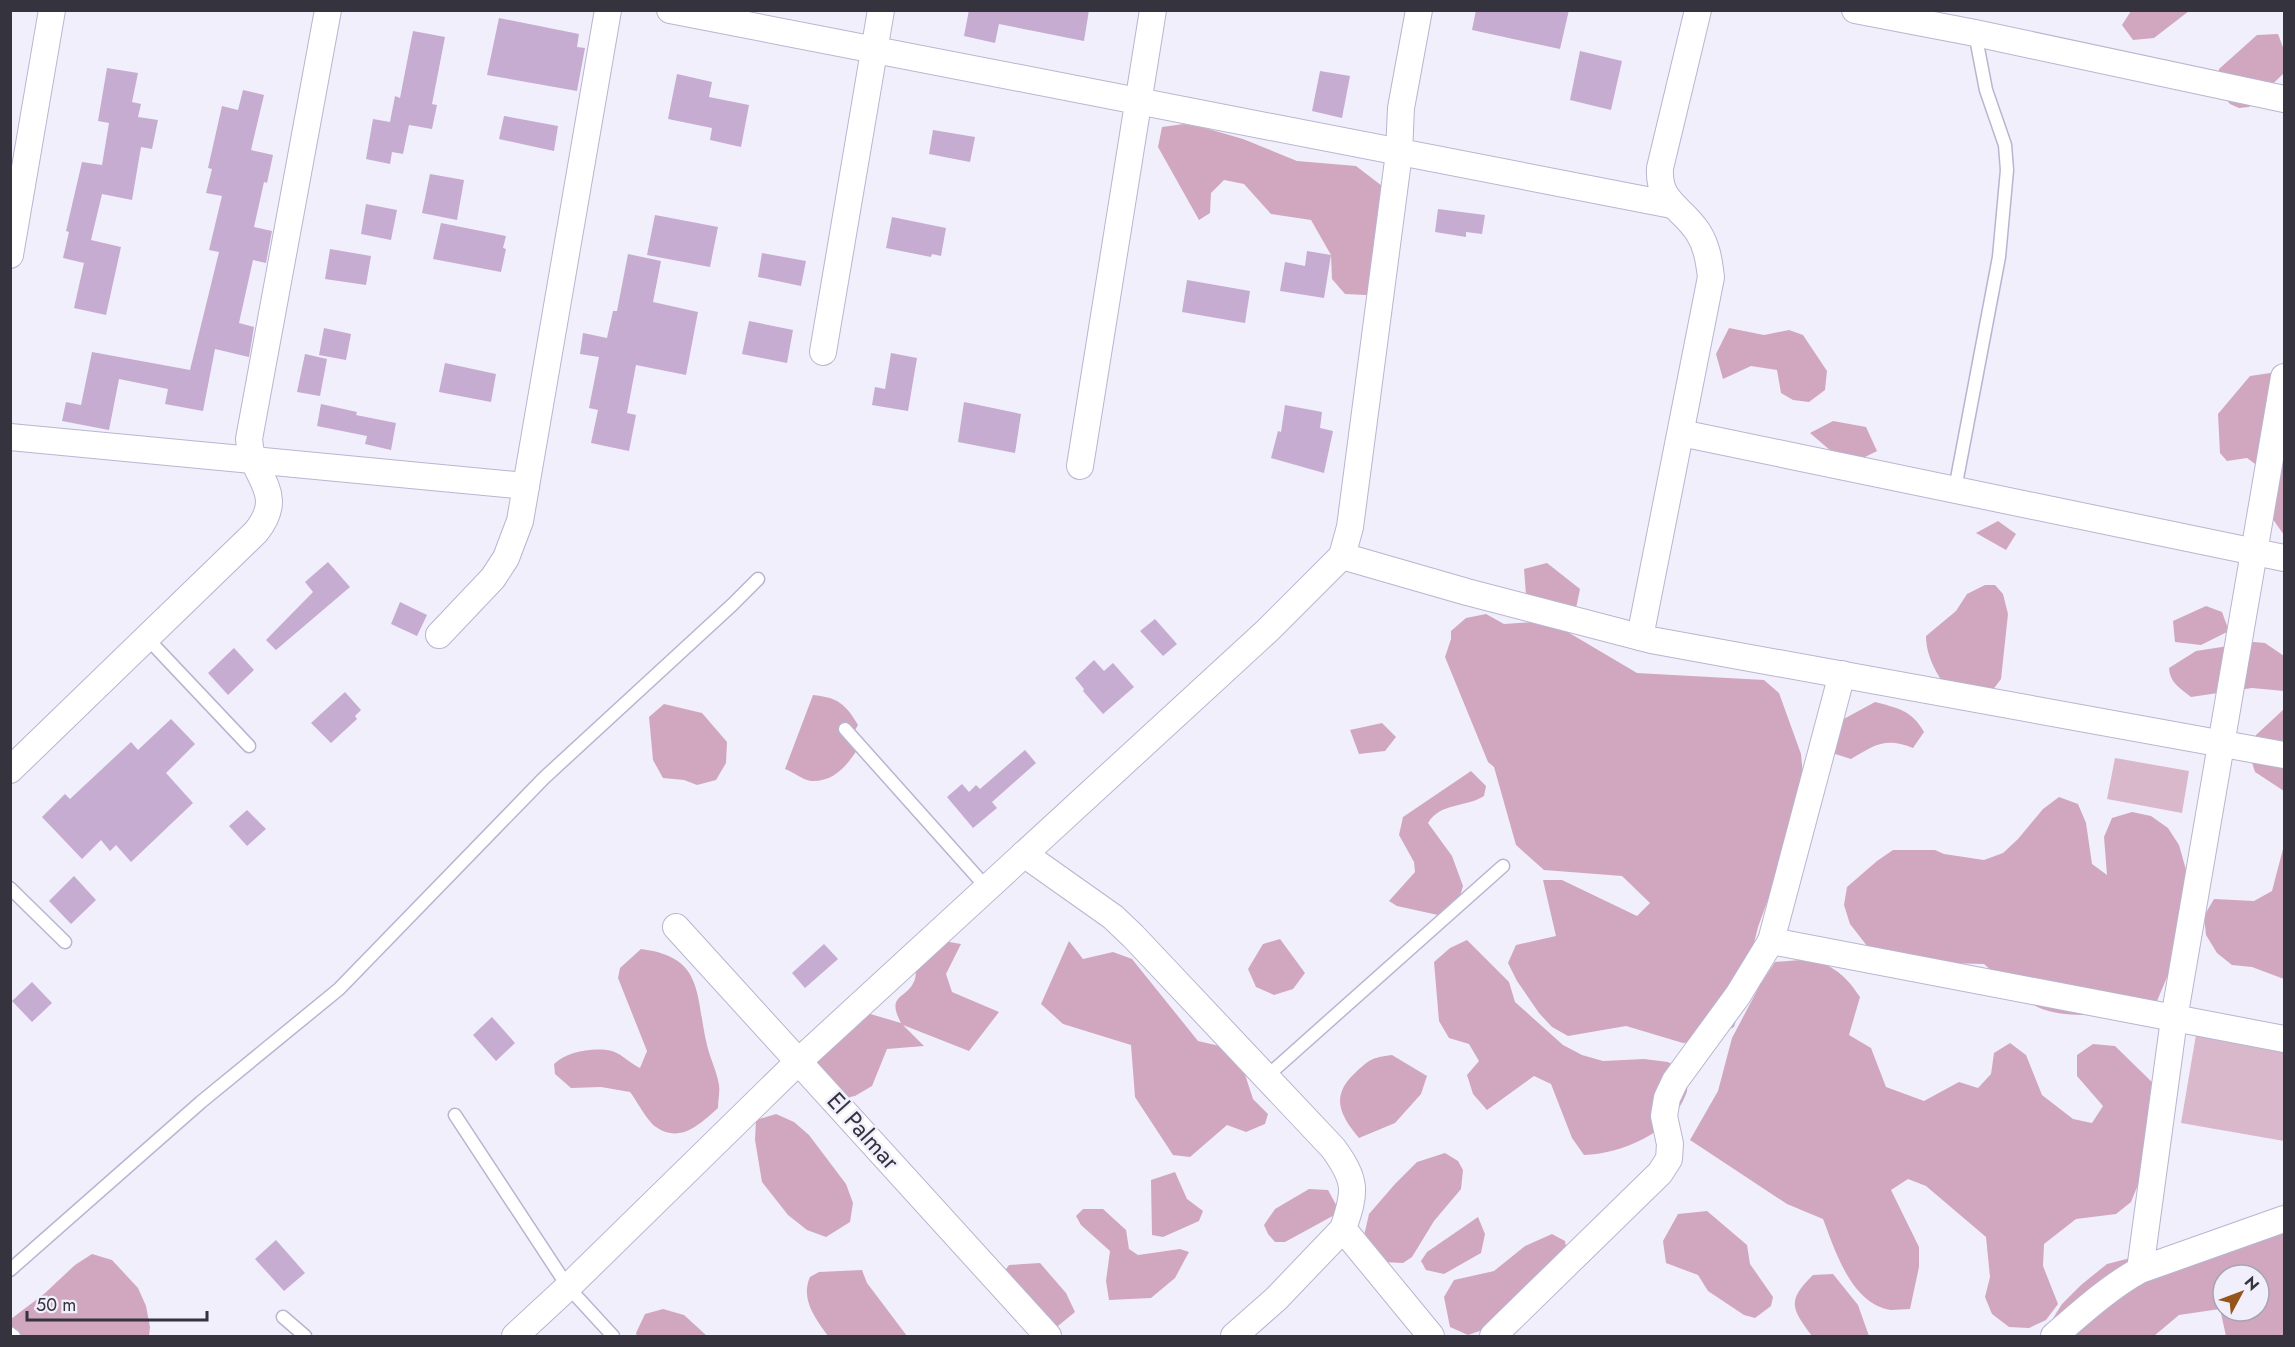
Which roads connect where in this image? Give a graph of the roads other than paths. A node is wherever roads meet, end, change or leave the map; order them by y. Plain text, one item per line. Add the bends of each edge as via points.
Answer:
1 (52, 10) edge
2 (328, 10) edge
3 (608, 10) edge
4 (670, 10) edge
5 (881, 10) edge
6 (1153, 10) edge
7 (1419, 10) edge
8 (1698, 10) edge
9 (1855, 10) edge
10 (1977, 22) edge
11 (874, 50) junction
12 (2284, 99) edge
13 (1138, 101) junction
14 (1400, 153) junction
15 (1672, 205) junction
16 (10, 255) edge
17 (823, 352) dead end
18 (2284, 377) edge
19 (1680, 433) junction
20 (10, 437) edge
21 (254, 461) junction
22 (1080, 466) dead end
23 (526, 486) junction
24 (1955, 489) junction
25 (2255, 550) junction
26 (1340, 558) junction
27 (2284, 558) edge
28 (758, 579) dead end
29 (439, 635) dead end
30 (146, 637) junction
31 (1640, 637) junction
32 (1842, 674) junction
33 (845, 729) dead end
34 (2222, 744) junction
35 (249, 746) dead end
36 (2284, 755) edge
37 (10, 770) edge
38 (1024, 854) junction
39 (1503, 866) dead end
40 (10, 888) edge
41 (987, 888) junction
42 (676, 927) dead end
43 (1771, 941) junction
44 (65, 942) dead end
45 (2174, 1019) junction
46 (2284, 1039) edge
47 (799, 1061) junction
48 (1266, 1077) junction
49 (455, 1115) dead end
50 (2284, 1219) edge
51 (1343, 1229) junction
52 (10, 1270) edge
53 (2140, 1270) junction
54 (568, 1287) junction
55 (283, 1317) dead end
56 (10, 1333) edge
57 (14, 1336) edge
58 (305, 1336) edge
59 (515, 1336) edge
60 (614, 1336) edge
61 (1048, 1336) edge
62 (1234, 1336) edge
63 (1431, 1336) edge
64 (1493, 1336) edge
65 (2054, 1336) edge

1 - 16 street
2 - 21 street via 249,439
3 - 23 street
4 - 11 street
5 - 11 street
6 - 13 street
7 - 14 street via 1401,108
8 - 15 street via 1660,168 1662,191
9 - 10 street
10 - 12 street
10 - 24 lane via 1986,90 2006,145 2007,170 1999,257
11 - 13 street
11 - 17 street
13 - 14 street
13 - 22 street
14 - 15 street
14 - 26 street via 1350,527
15 - 19 street via 1686,217 1705,245 1711,277
18 - 25 street
19 - 24 street
19 - 31 street
20 - 21 street
21 - 23 street
21 - 30 street via 270,500 268,515
23 - 29 street via 520,521 506,558 481,592
24 - 25 street
25 - 27 street
25 - 34 street
26 - 31 street
26 - 38 street via 1268,630
28 - 52 lane via 544,778 339,989 201,1102
30 - 35 lane
30 - 37 street
31 - 32 street
32 - 34 street
32 - 43 street
33 - 41 lane
34 - 36 street
34 - 45 street
38 - 41 street
38 - 48 street via 1133,936
39 - 48 lane
40 - 44 lane
41 - 47 street
42 - 47 street, El Palmar
43 - 45 street
43 - 64 street via 1738,995 1675,1081 1664,1116 1669,1159 1660,1173
45 - 46 street
45 - 53 street
47 - 54 street
47 - 61 street, El Palmar
48 - 51 street via 1348,1169 1353,1187
49 - 54 lane
50 - 53 street
51 - 62 street via 1276,1299
51 - 63 street
53 - 65 street via 2119,1282
54 - 59 street
54 - 60 lane
55 - 58 lane
56 - 57 lane

